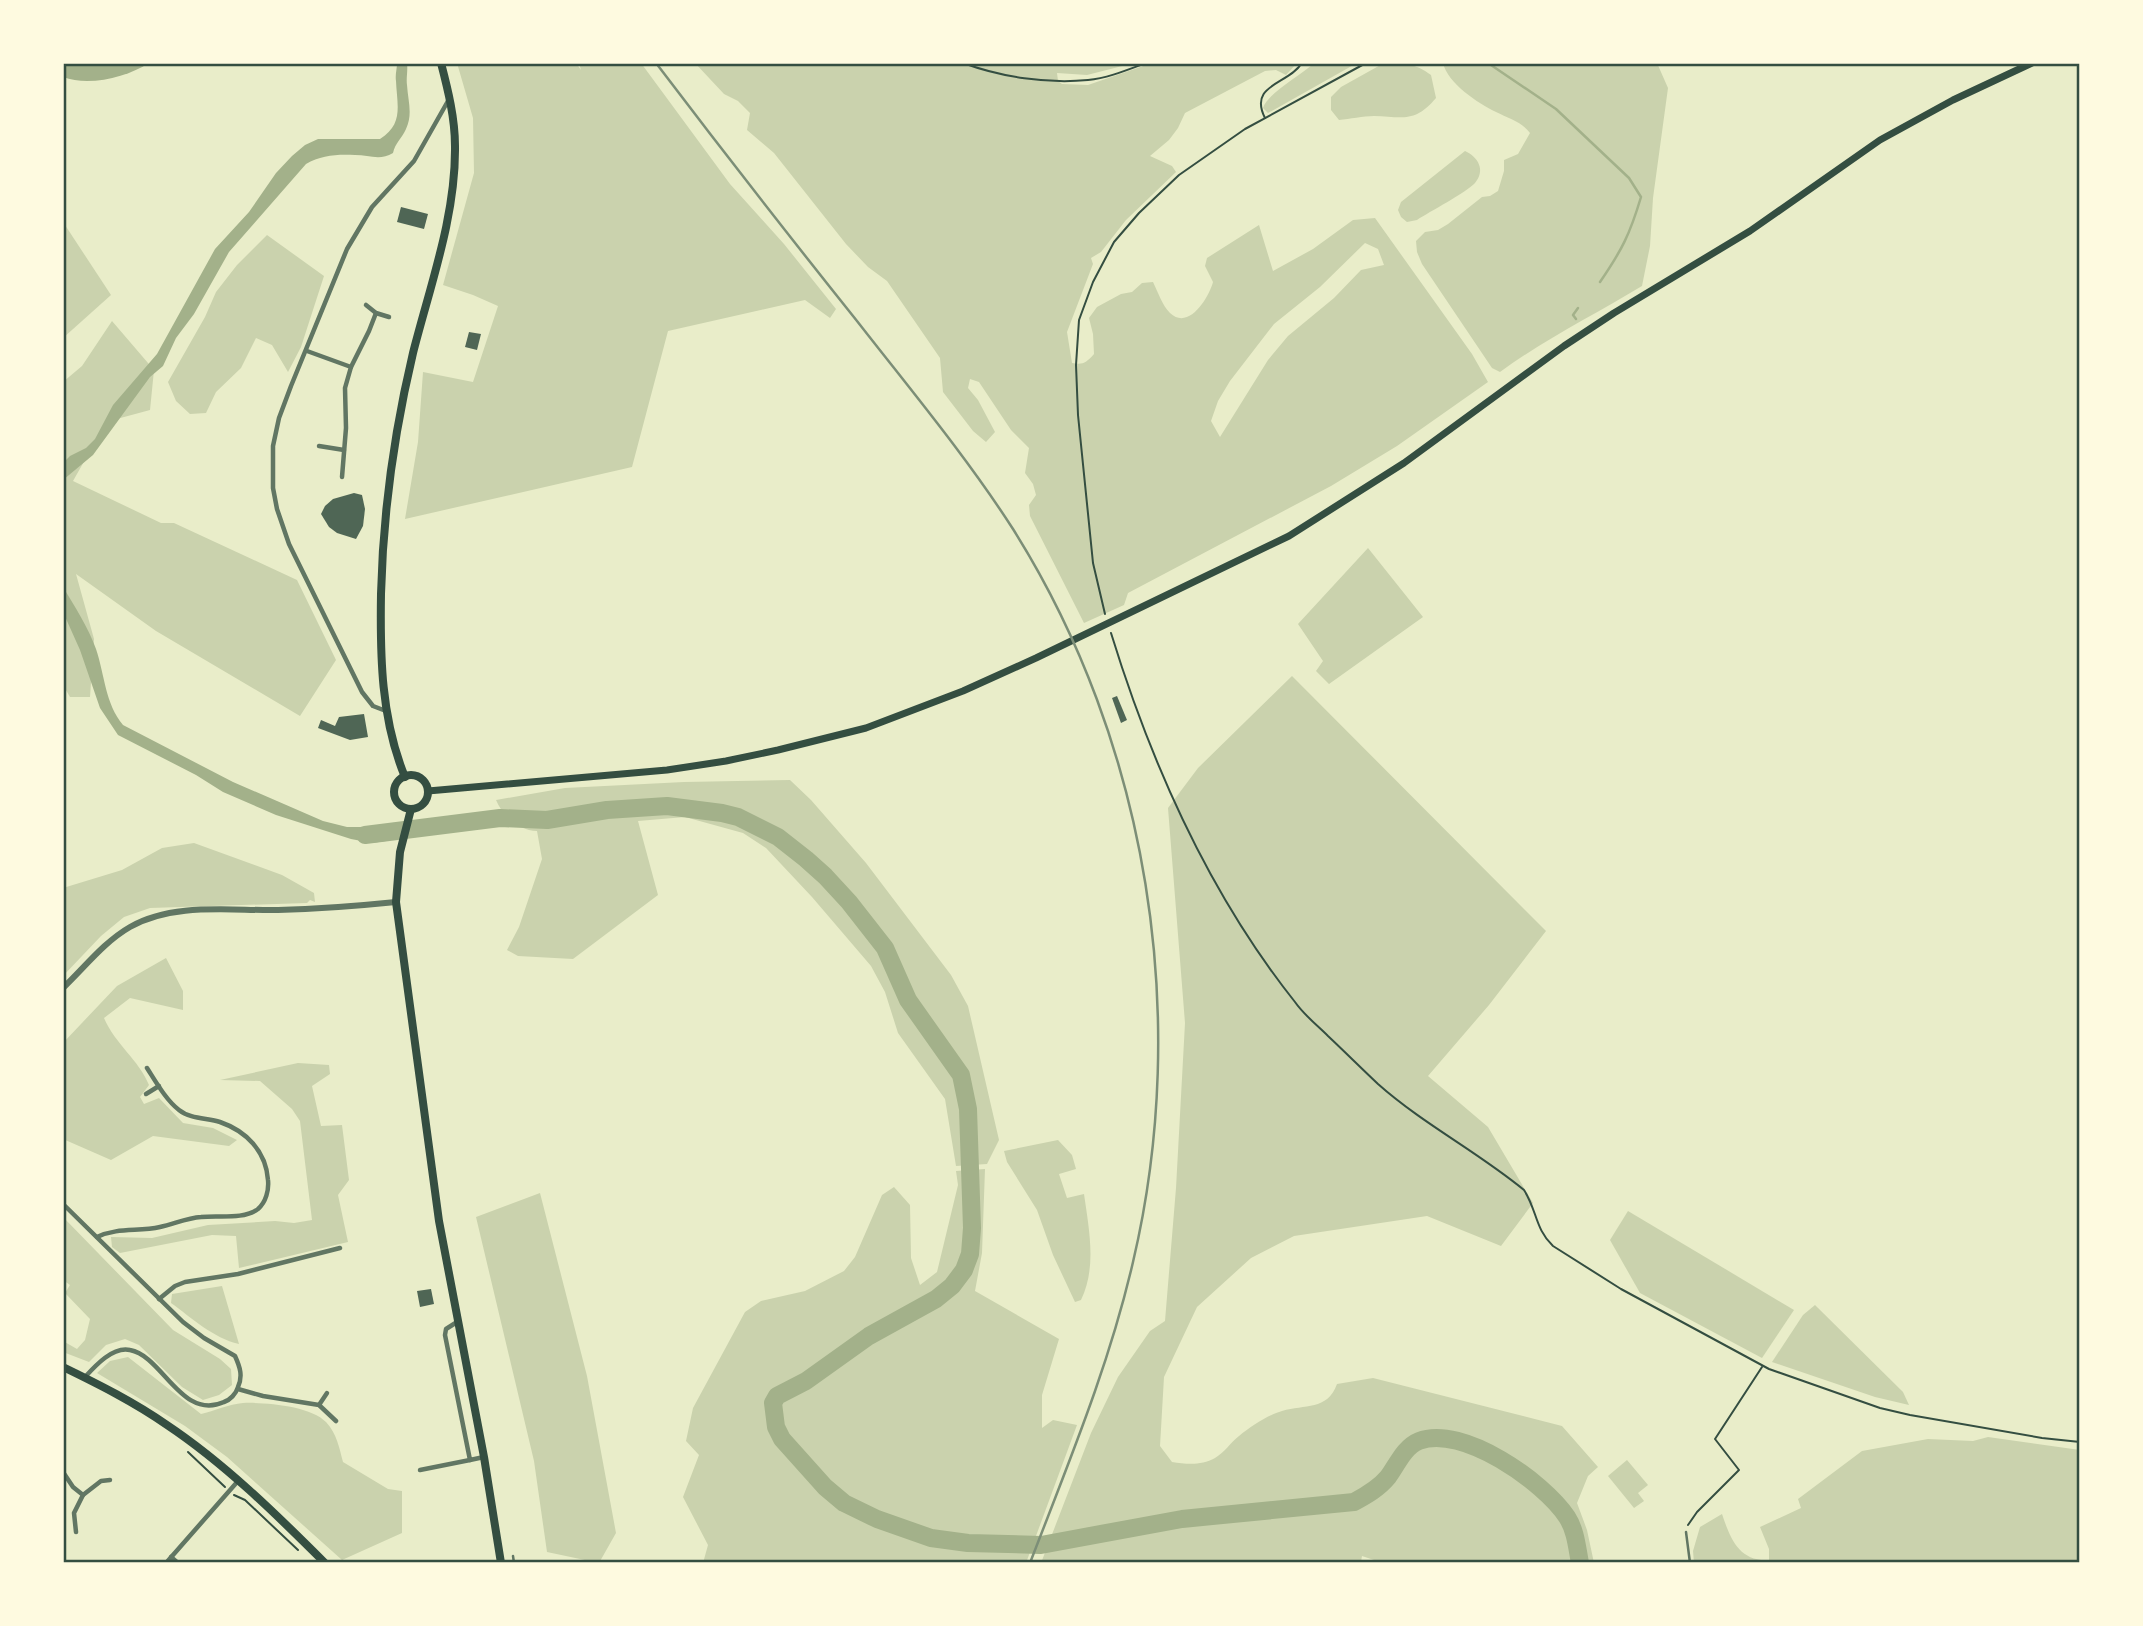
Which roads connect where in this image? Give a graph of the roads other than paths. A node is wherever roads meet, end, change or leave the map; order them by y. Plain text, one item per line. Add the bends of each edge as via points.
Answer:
1 (441, 63) edge
2 (2032, 63) edge
3 (450, 97) junction
4 (366, 305) dead end
5 (376, 313) junction
6 (389, 317) dead end
7 (307, 351) junction
8 (351, 368) junction
9 (319, 446) dead end
10 (344, 450) junction
11 (342, 477) dead end
12 (387, 712) junction
13 (405, 777) junction
14 (428, 791) junction
15 (411, 809) junction
16 (397, 902) junction
17 (63, 988) edge
18 (147, 1068) dead end
19 (159, 1086) junction
20 (146, 1094) dead end
21 (63, 1203) edge
22 (97, 1237) junction
23 (340, 1248) dead end
24 (159, 1299) junction
25 (458, 1322) junction
26 (63, 1367) edge
27 (84, 1377) junction
28 (238, 1389) junction
29 (327, 1393) dead end
30 (319, 1405) junction
31 (336, 1421) dead end
32 (484, 1457) junction
33 (470, 1460) junction
34 (420, 1470) dead end
35 (63, 1472) edge
36 (110, 1480) dead end
37 (238, 1481) junction
38 (83, 1495) junction
39 (76, 1532) dead end
40 (1685, 1532) road end
41 (513, 1556) dead end
42 (172, 1558) junction
43 (166, 1563) edge
44 (178, 1563) edge
45 (325, 1563) edge
46 (501, 1563) edge
47 (514, 1563) edge
48 (1690, 1563) edge

1 - 3 main road
2 - 14 main road via 1880,140 1750,231 1574,340 1337,507 1249,557 1037,658 866,728 778,750 667,770
3 - 7 street via 414,161 359,226
3 - 12 main road via 455,146 449,208 398,417 384,523 380,626
4 - 5 street
5 - 6 street
5 - 8 street
7 - 8 street
7 - 12 street via 279,418 273,446 277,509 289,544 362,692 373,706
8 - 10 street via 345,388
9 - 10 street
10 - 11 street
12 - 13 main road
13 - 14 main road via 420,778
13 - 15 main road via 395,788 396,798
14 - 15 main road via 425,802
15 - 16 main road via 400,852
16 - 17 street via 154,917 115,937
16 - 25 main road via 439,1221
18 - 19 street
19 - 20 street
19 - 22 street via 182,1112 220,1122 252,1141 266,1165 267,1195 260,1208 246,1215 201,1217 158,1228 114,1230
21 - 22 street
22 - 24 street
23 - 24 street via 238,1274 185,1282
24 - 28 street via 204,1338 235,1356 241,1376
25 - 32 main road
25 - 33 street via 446,1329 445,1335
26 - 27 main road
27 - 28 street via 114,1353 132,1350 203,1407 230,1400
27 - 37 main road via 166,1424
28 - 30 street
29 - 30 street
30 - 31 street
32 - 33 street
32 - 46 main road
33 - 34 street
35 - 38 street
36 - 38 street
37 - 42 street
37 - 45 main road
38 - 39 street via 74,1513
40 - 48 lane
41 - 47 lane
42 - 43 street
42 - 44 street

